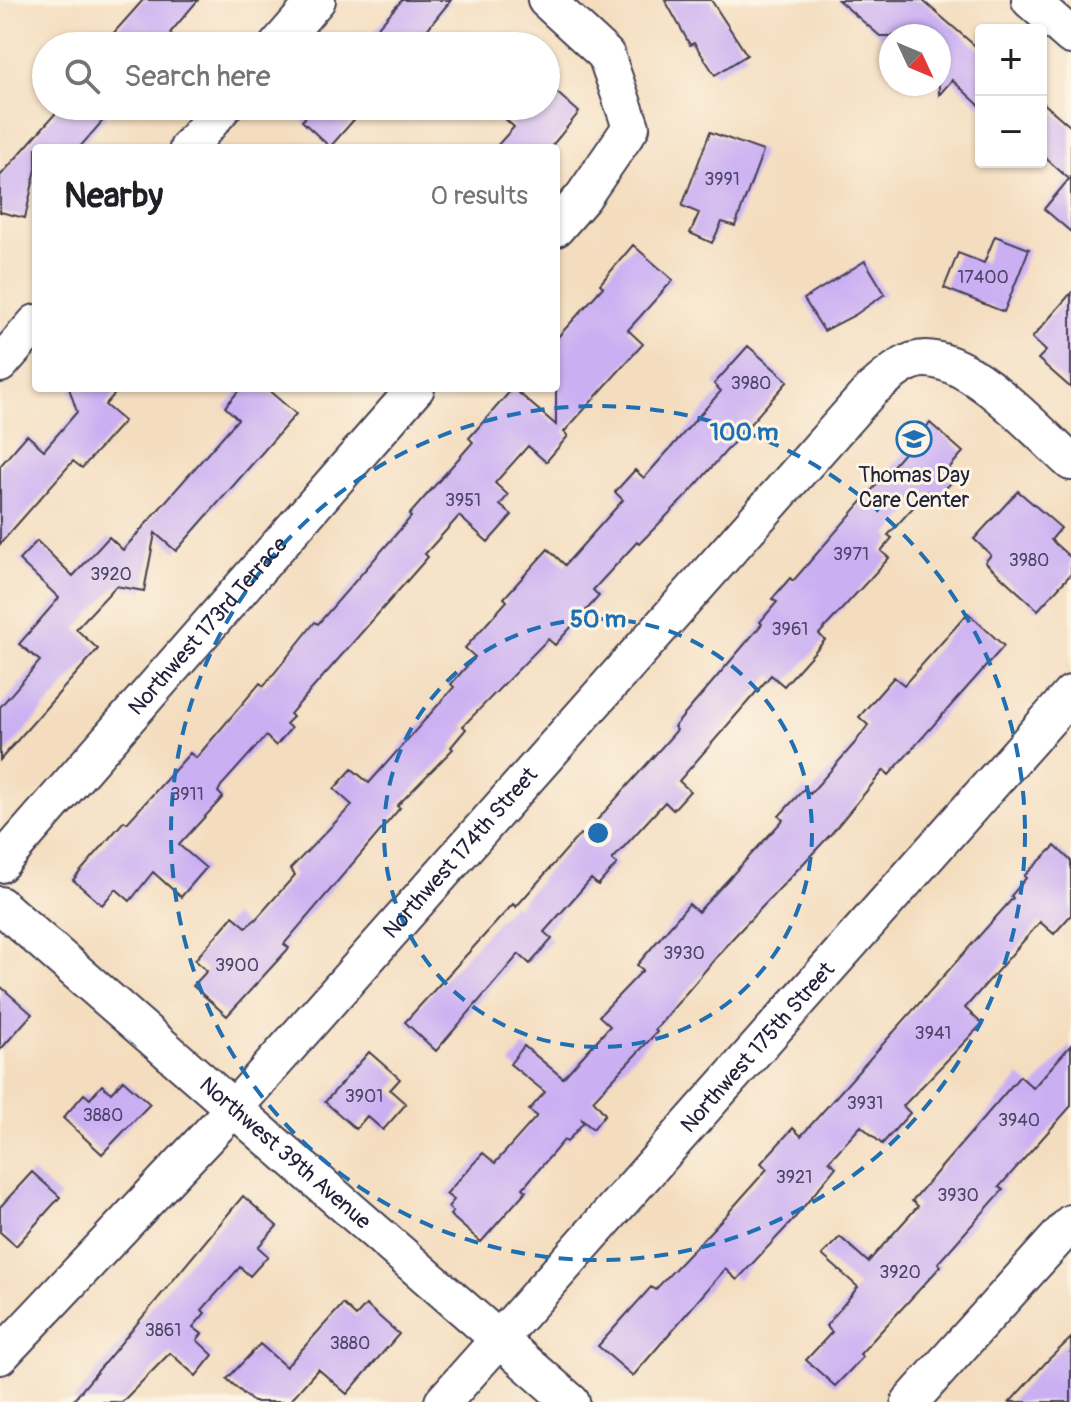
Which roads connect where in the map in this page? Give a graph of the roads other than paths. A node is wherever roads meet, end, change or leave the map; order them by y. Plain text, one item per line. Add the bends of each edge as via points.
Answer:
1 (317, 0) edge
2 (546, 0) edge
3 (1030, 0) edge
4 (289, 32) edge
5 (1071, 36) edge
6 (212, 120) edge
7 (191, 144) edge
8 (560, 223) edge
9 (32, 328) edge
10 (0, 364) edge
11 (413, 392) edge
12 (1071, 462) edge
13 (1071, 694) edge
14 (0, 864) edge
15 (0, 905) edge
16 (235, 1107) junction
17 (1071, 1223) edge
18 (500, 1337) junction
19 (0, 1356) edge
20 (443, 1402) edge
21 (571, 1402) edge
22 (910, 1402) edge

1 - 4 street
2 - 8 street via 606,55 631,127
3 - 5 street
6 - 7 street
9 - 10 street
11 - 14 street, Northwest 173rd Terrace
12 - 16 street, Northwest 174th Street via 960,368 924,359 897,369 871,390
13 - 18 street, Northwest 175th Street
15 - 16 street, Northwest 39th Avenue
16 - 18 street, Northwest 39th Avenue
16 - 19 street, Northwest 174th Street
17 - 22 street
18 - 20 street, Northwest 175th Street
18 - 21 street, Northwest 39th Avenue

